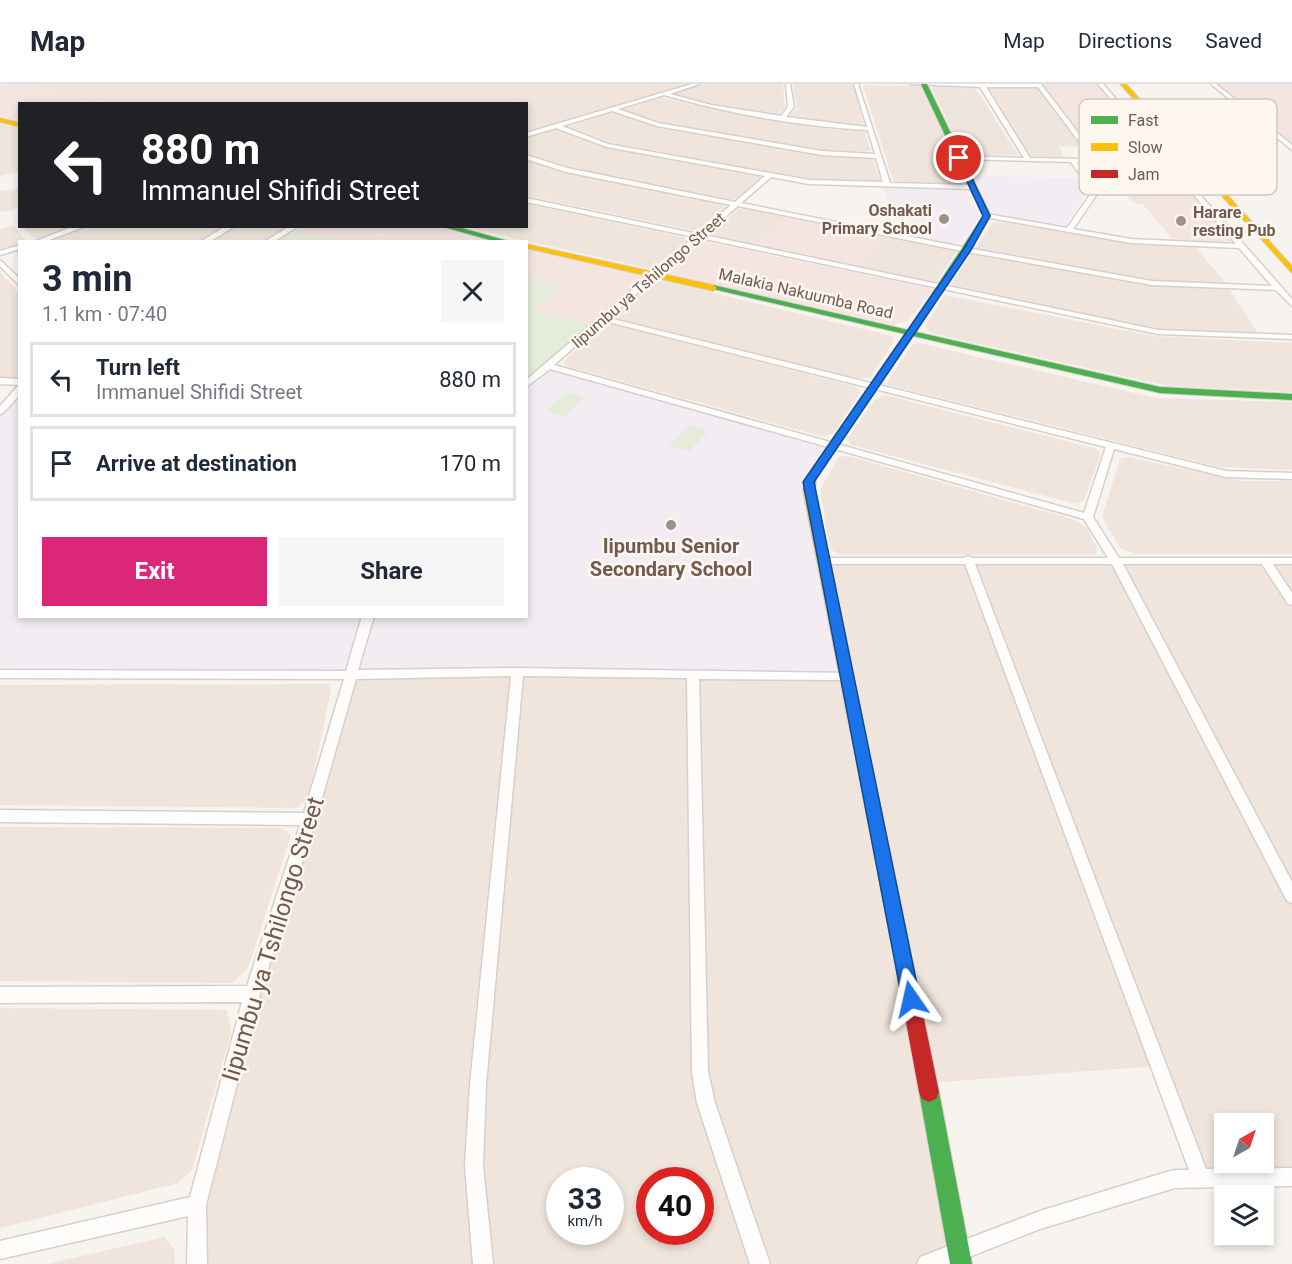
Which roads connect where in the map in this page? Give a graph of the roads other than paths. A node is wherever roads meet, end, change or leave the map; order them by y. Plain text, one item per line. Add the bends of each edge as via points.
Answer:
1 (698, 84) edge
2 (788, 84) edge
3 (856, 84) edge
4 (912, 84) edge
5 (924, 84) edge
6 (1100, 84) edge
7 (1123, 84) edge
8 (1132, 84) edge
9 (1213, 84) edge
10 (982, 85) edge
11 (1039, 85) edge
12 (664, 94) junction
13 (1113, 99) edge
14 (1138, 99) edge
15 (1145, 99) edge
16 (1232, 99) edge
17 (612, 110) junction
18 (782, 118) junction
19 (0, 120) edge
20 (18, 124) edge
21 (557, 126) junction
22 (870, 129) junction
23 (528, 134) edge
24 (1277, 136) edge
25 (1079, 138) edge
26 (1292, 148) edge
27 (878, 156) junction
28 (528, 158) edge
29 (959, 158) junction
30 (1028, 159) junction
31 (1072, 160) junction
32 (1079, 160) edge
33 (1079, 170) edge
34 (770, 175) junction
35 (887, 184) junction
36 (973, 187) junction
37 (1093, 195) edge
38 (1196, 195) edge
39 (1229, 195) edge
40 (1234, 195) edge
41 (528, 200) edge
42 (735, 204) junction
43 (987, 216) junction
44 (77, 228) edge
45 (228, 228) edge
46 (292, 228) edge
47 (450, 228) edge
48 (1069, 230) junction
49 (698, 237) junction
50 (42, 240) edge
51 (207, 240) edge
52 (271, 240) edge
53 (500, 240) edge
54 (528, 246) edge
55 (1240, 246) junction
56 (18, 248) edge
57 (967, 250) junction
58 (0, 253) edge
59 (1292, 254) edge
60 (0, 262) edge
61 (1292, 271) edge
62 (654, 275) junction
63 (18, 282) edge
64 (941, 288) junction
65 (1278, 288) junction
66 (1292, 304) edge
67 (603, 319) junction
68 (909, 333) junction
69 (1292, 338) edge
70 (548, 366) junction
71 (0, 381) edge
72 (18, 382) edge
73 (528, 383) edge
74 (873, 388) junction
75 (18, 393) edge
76 (1292, 397) edge
77 (0, 411) edge
78 (834, 445) junction
79 (1110, 447) junction
80 (1292, 476) edge
81 (1088, 517) junction
82 (968, 560) junction
83 (1115, 560) junction
84 (824, 561) junction
85 (1265, 561) junction
86 (1292, 561) edge
87 (1292, 601) edge
88 (367, 618) edge
89 (517, 672) junction
90 (0, 674) edge
91 (693, 674) junction
92 (350, 675) junction
93 (846, 676) junction
94 (0, 816) edge
95 (309, 819) junction
96 (1292, 896) edge
97 (252, 994) junction
98 (0, 995) edge
99 (1292, 1177) edge
100 (1201, 1179) junction
101 (197, 1205) junction
102 (0, 1250) edge
103 (961, 1258) edge
104 (197, 1264) edge
105 (483, 1264) edge
106 (760, 1264) edge
107 (927, 1264) edge

1 - 12 street
2 - 18 street via 791,107
3 - 22 street
4 - 5 street
5 - 10 street
5 - 29 main road
6 - 13 street
7 - 14 main road
8 - 15 main road
9 - 16 street
10 - 11 street
10 - 30 street
11 - 25 street
12 - 17 street
12 - 18 street
17 - 21 street
17 - 27 street via 657,124 810,151
18 - 22 street
19 - 20 main road
21 - 23 street
21 - 34 street via 607,145
22 - 27 street
24 - 26 street
27 - 35 street
28 - 42 street via 566,170
29 - 30 street
29 - 36 main road
30 - 31 street
31 - 32 street
31 - 33 street
34 - 35 street via 818,183
34 - 42 street, Iipumbu ya Tshilongo Street
35 - 36 street
36 - 43 main road
37 - 48 street
38 - 55 street
39 - 61 main road
40 - 59 main road
41 - 49 street
42 - 49 street, Iipumbu ya Tshilongo Street
42 - 57 street
43 - 48 street
43 - 57 main road
44 - 50 street
45 - 51 street
46 - 52 street
47 - 53 main road
48 - 55 street via 1140,242
49 - 62 street, Iipumbu ya Tshilongo Street
49 - 64 street
54 - 62 main road, Malakia Nakuumba Road
55 - 65 street
56 - 58 street
57 - 64 main road
57 - 65 street via 1152,284
60 - 63 street
62 - 67 street, Iipumbu ya Tshilongo Street
62 - 68 main road, Malakia Nakuumba Road
64 - 68 main road
64 - 69 street via 1169,334
65 - 66 street
67 - 70 street, Iipumbu ya Tshilongo Street
67 - 74 street
68 - 74 main road
68 - 76 main road, Malakia Nakuumba Road via 1160,390
70 - 73 street, Iipumbu ya Tshilongo Street
70 - 78 street
71 - 72 street
74 - 78 main road
74 - 79 street
75 - 77 street
78 - 81 street
78 - 84 main road via 809,482
79 - 80 street via 1226,474
79 - 81 street
81 - 83 street
82 - 83 street
82 - 84 street
82 - 100 street
83 - 85 street
83 - 96 street
84 - 93 main road
85 - 86 street
85 - 87 street
88 - 92 street, Iipumbu ya Tshilongo Street
89 - 91 street
89 - 92 street
89 - 105 street via 478,1085 474,1166
90 - 92 street
91 - 93 street
91 - 106 street via 700,1072 706,1103
92 - 95 street, Iipumbu ya Tshilongo Street
93 - 103 main road
94 - 95 street
95 - 97 street, Iipumbu ya Tshilongo Street
97 - 98 street
97 - 101 street, Iipumbu ya Tshilongo Street
99 - 100 street
100 - 103 street via 1174,1179 1146,1186 1040,1220
101 - 102 street
101 - 104 street, Iipumbu ya Tshilongo Street
103 - 107 street

